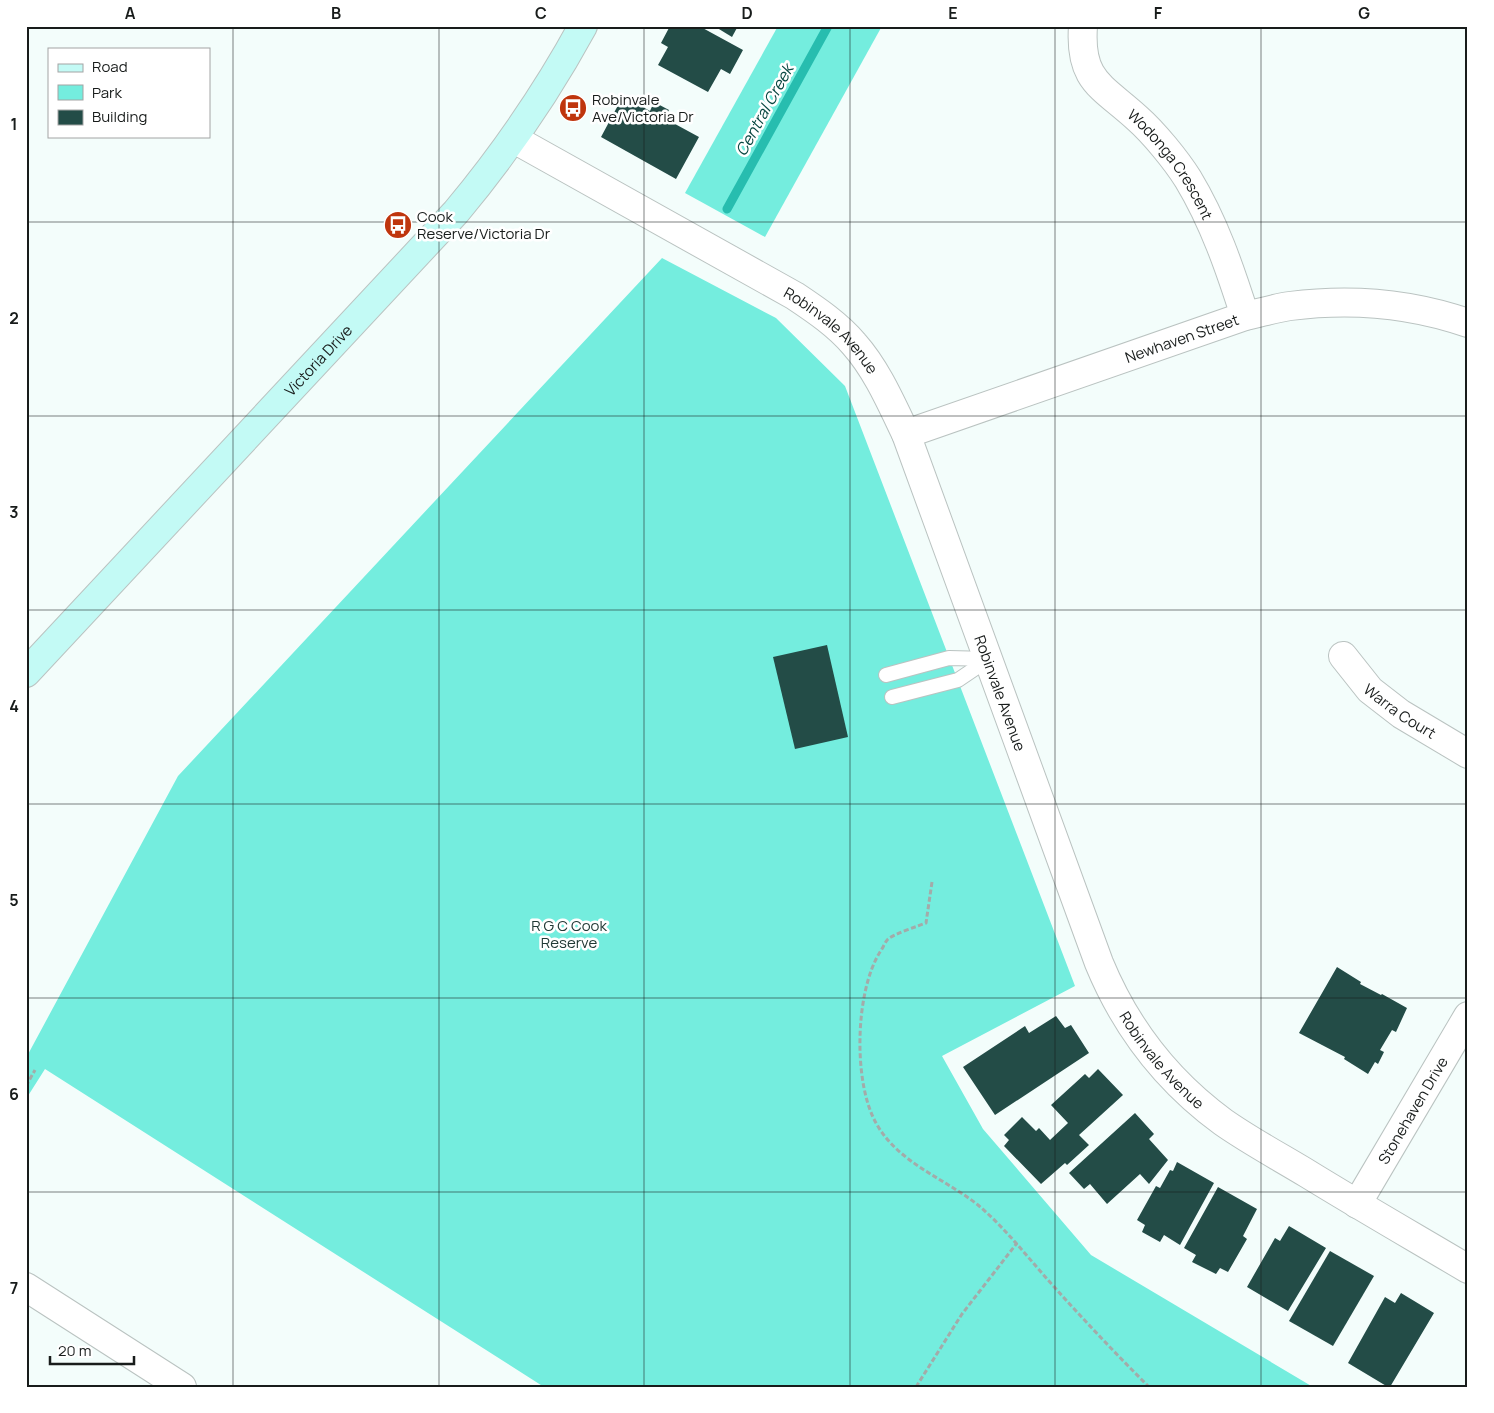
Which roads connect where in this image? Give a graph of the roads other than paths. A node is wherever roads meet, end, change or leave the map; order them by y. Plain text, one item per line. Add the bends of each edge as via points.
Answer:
1 (583, 26) edge
2 (1082, 26) edge
3 (514, 139) junction
4 (1245, 316) junction
5 (1468, 323) edge
6 (906, 434) junction
7 (1344, 656) dead end
8 (989, 659) junction
9 (26, 674) edge
10 (886, 675) dead end
11 (892, 697) dead end
12 (1468, 754) edge
13 (1468, 1016) edge
14 (1357, 1204) junction
15 (1468, 1269) edge
16 (26, 1287) edge
17 (182, 1387) edge

1 - 3 street, Victoria Drive
2 - 4 street, Wodonga Crescent via 1085,64 1096,83 1155,136 1187,178 1212,223
3 - 6 street, Robinvale Avenue via 795,296 825,317 854,344 878,377
3 - 9 street, Victoria Drive via 456,212
4 - 5 street, Newhaven Street via 1289,306 1370,302 1412,308
4 - 6 street, Newhaven Street
6 - 8 street, Robinvale Avenue
7 - 12 street, Warra Court via 1370,690 1401,714
8 - 10 lane via 949,658
8 - 11 lane via 958,680
8 - 14 street, Robinvale Avenue via 1099,963 1131,1026 1174,1080 1224,1123
13 - 14 street, Stonehaven Drive
14 - 15 street, Robinvale Avenue
16 - 17 street

